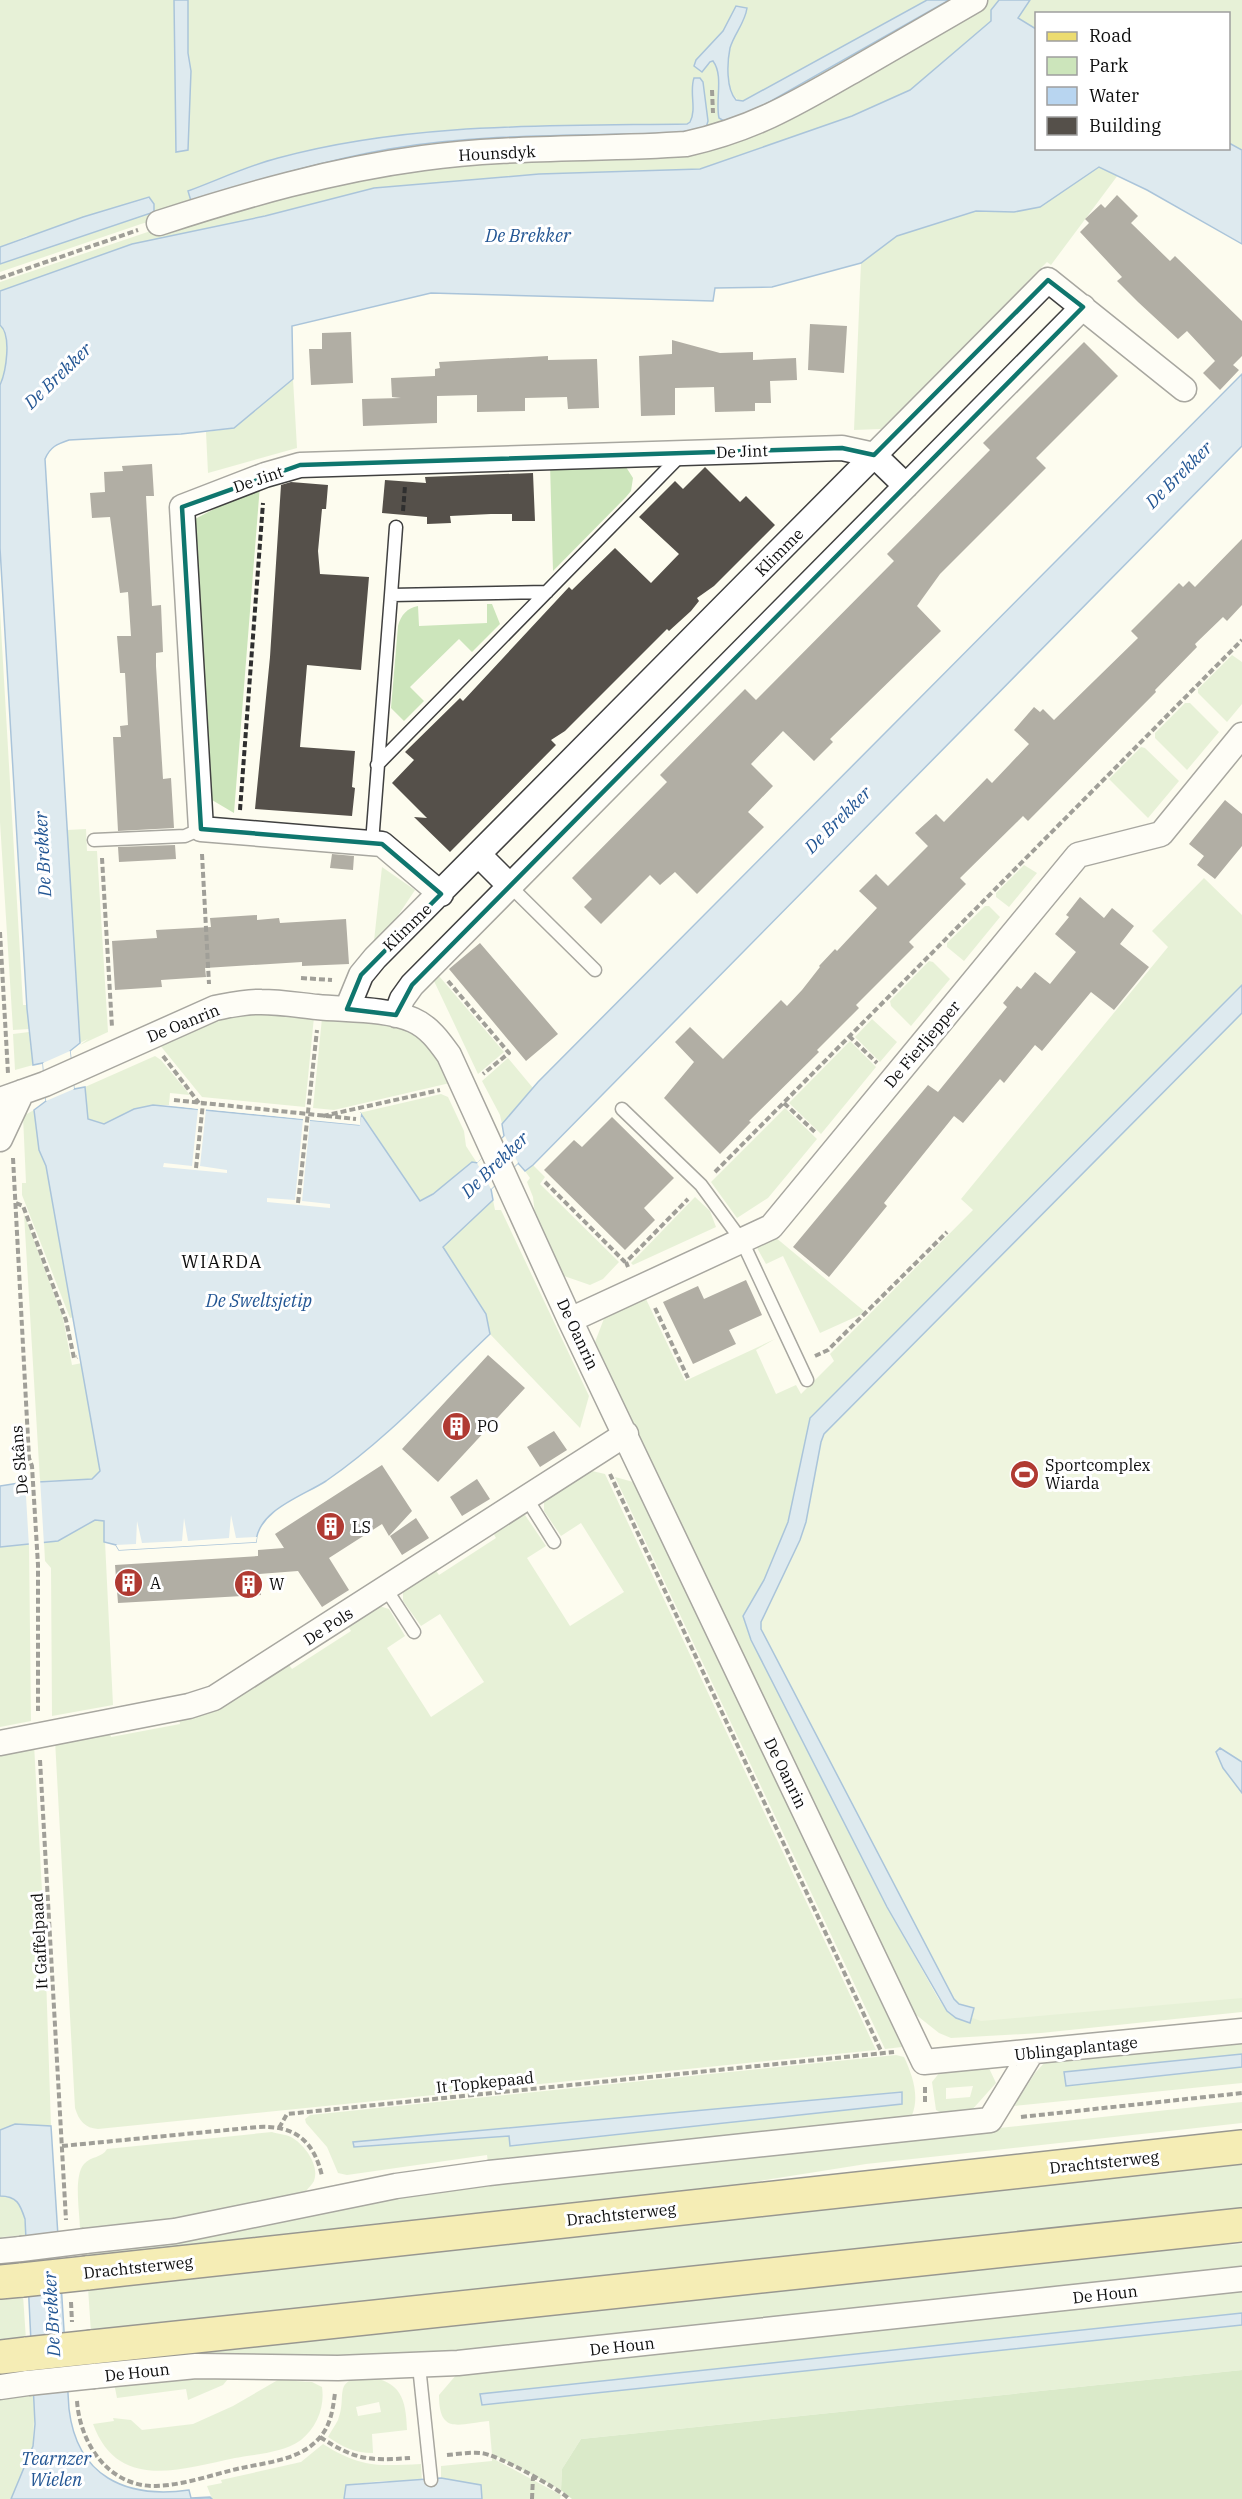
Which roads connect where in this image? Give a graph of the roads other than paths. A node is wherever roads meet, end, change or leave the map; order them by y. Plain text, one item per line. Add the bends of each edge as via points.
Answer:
1 (975, 0) edge
2 (159, 223) road end
3 (1083, 307) junction
4 (1184, 389) dead end
5 (684, 453) junction
6 (874, 455) junction
7 (906, 486) junction
8 (396, 527) road end
9 (547, 592) junction
10 (390, 595) junction
11 (1242, 735) edge
12 (377, 765) junction
13 (201, 829) junction
14 (97, 840) road end
15 (372, 843) junction
16 (479, 855) junction
17 (510, 886) junction
18 (441, 894) junction
19 (595, 970) dead end
20 (347, 1009) junction
21 (396, 1015) junction
22 (11, 1100) edge
23 (622, 1109) dead end
24 (0, 1139) edge
25 (742, 1241) junction
26 (570, 1320) junction
27 (807, 1380) dead end
28 (626, 1434) junction
29 (526, 1499) junction
30 (554, 1542) dead end
31 (386, 1589) junction
32 (414, 1632) dead end
33 (0, 1743) edge
34 (1242, 2031) edge
35 (1030, 2053) junction
36 (921, 2056) joint
37 (1242, 2147) edge
38 (1242, 2226) edge
39 (86, 2257) junction
40 (11, 2265) edge
41 (1242, 2279) edge
42 (93, 2361) junction
43 (18, 2365) edge
44 (419, 2366) junction
45 (0, 2386) edge
46 (431, 2480) dead end

1 - 2 street, Hounsdyk via 786,110 716,138 686,144 426,158 369,166 301,181
3 - 4 street, Klimme
3 - 6 street, Klimme via 1048,280
3 - 7 street
5 - 6 street, De Jint via 842,448
5 - 9 lane
5 - 13 street, De Jint via 300,465 182,507
6 - 7 street
6 - 16 street, Klimme
7 - 17 street
8 - 10 lane
9 - 10 lane
9 - 12 lane
10 - 12 lane
11 - 25 street, De Fierljepper via 1161,834 1078,855 771,1227
12 - 15 lane
13 - 14 lane via 185,836
13 - 15 street
15 - 18 street via 382,844
16 - 17 street
16 - 18 street, Klimme
17 - 19 lane
17 - 21 street via 412,986
18 - 20 street, Klimme via 361,975
20 - 21 street, De Oanrin
20 - 22 street, De Oanrin via 260,1001 215,1008
21 - 26 street, De Oanrin via 412,1019 437,1038 449,1055
22 - 24 street
23 - 25 lane via 701,1185
25 - 26 street, De Fierljepper
25 - 27 lane
26 - 28 street, De Oanrin
28 - 29 street, De Pols
28 - 36 street, De Oanrin
29 - 30 lane
29 - 31 street, De Pols
31 - 32 lane
31 - 33 street, De Pols via 214,1698
34 - 35 street, Ublingaplantage
35 - 36 street, Ublingaplantage
35 - 39 street, Drachtsterweg via 990,2120 396,2186 148,2235
37 - 39 main road, Drachtsterweg
38 - 42 main road
39 - 40 main road, Drachtsterweg, bridge
41 - 44 street, De Houn
42 - 43 main road, bridge
42 - 44 street, De Houn via 196,2366
43 - 45 street
44 - 46 lane

